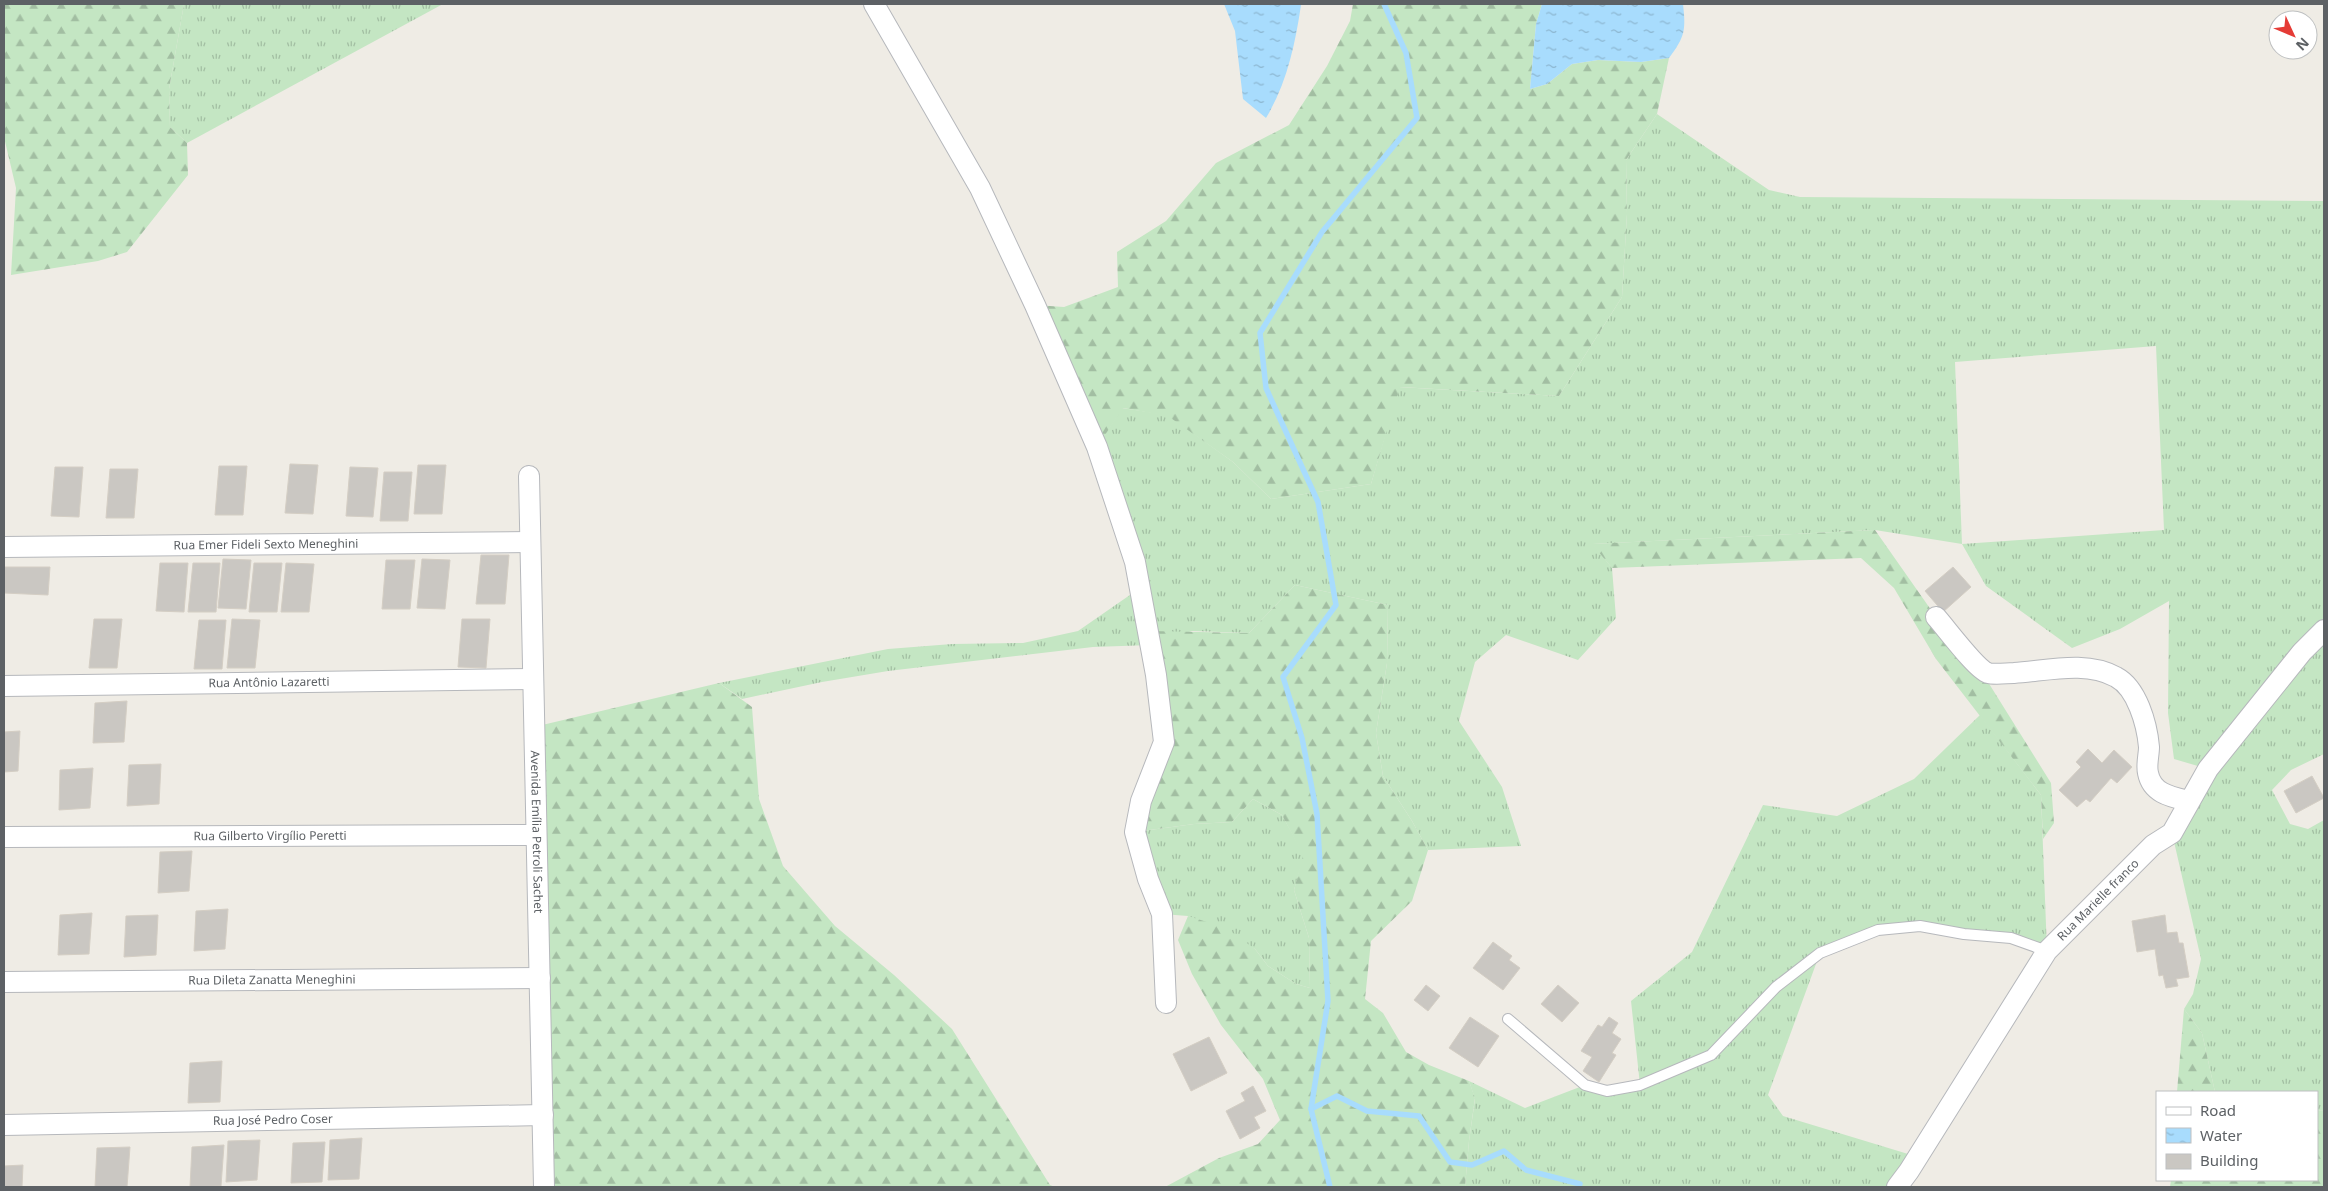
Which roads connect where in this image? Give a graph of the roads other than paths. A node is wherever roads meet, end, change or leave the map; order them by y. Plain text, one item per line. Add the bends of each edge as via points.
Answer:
1 (874, 4) edge
2 (529, 476) dead end
3 (530, 542) junction
4 (4, 547) edge
5 (1936, 617) dead end
6 (2324, 630) edge
7 (533, 679) junction
8 (4, 686) edge
9 (2189, 801) junction
10 (536, 835) junction
11 (4, 836) edge
12 (2047, 951) junction
13 (540, 978) junction
14 (4, 982) edge
15 (1166, 1003) dead end
16 (1508, 1019) dead end
17 (542, 1115) junction
18 (4, 1125) edge
19 (544, 1187) edge
20 (1897, 1187) edge

1 - 15 street via 980,188 1035,305 1097,446 1135,562 1156,675 1164,742 1141,801 1135,832 1162,914
2 - 3 street, Avenida Emília Petroli Sachet
3 - 4 street, Rua Emer Fideli Sexto Meneghini
3 - 7 street, Avenida Emília Petroli Sachet
5 - 9 street via 1987,673 2084,667 2116,677 2134,694 2143,721 2149,747 2147,773 2152,786 2167,796
6 - 9 street, Rua Marielle franco via 2302,652 2208,769
7 - 8 street, Rua Antônio Lazaretti
7 - 10 street, Avenida Emília Petroli Sachet
9 - 12 street, Rua Marielle franco via 2172,833 2153,845
10 - 11 street, Rua Gilberto Virgílio Peretti
10 - 13 street, Avenida Emília Petroli Sachet
12 - 16 lane via 2011,938 1920,926 1878,930 1820,953 1776,987 1711,1055 1640,1085 1607,1091 1585,1085
12 - 20 street, Rua Marielle franco
13 - 14 street, Rua Dileta Zanatta Meneghini
13 - 17 street, Avenida Emília Petroli Sachet
17 - 18 street, Rua José Pedro Coser
17 - 19 street, Avenida Emília Petroli Sachet

